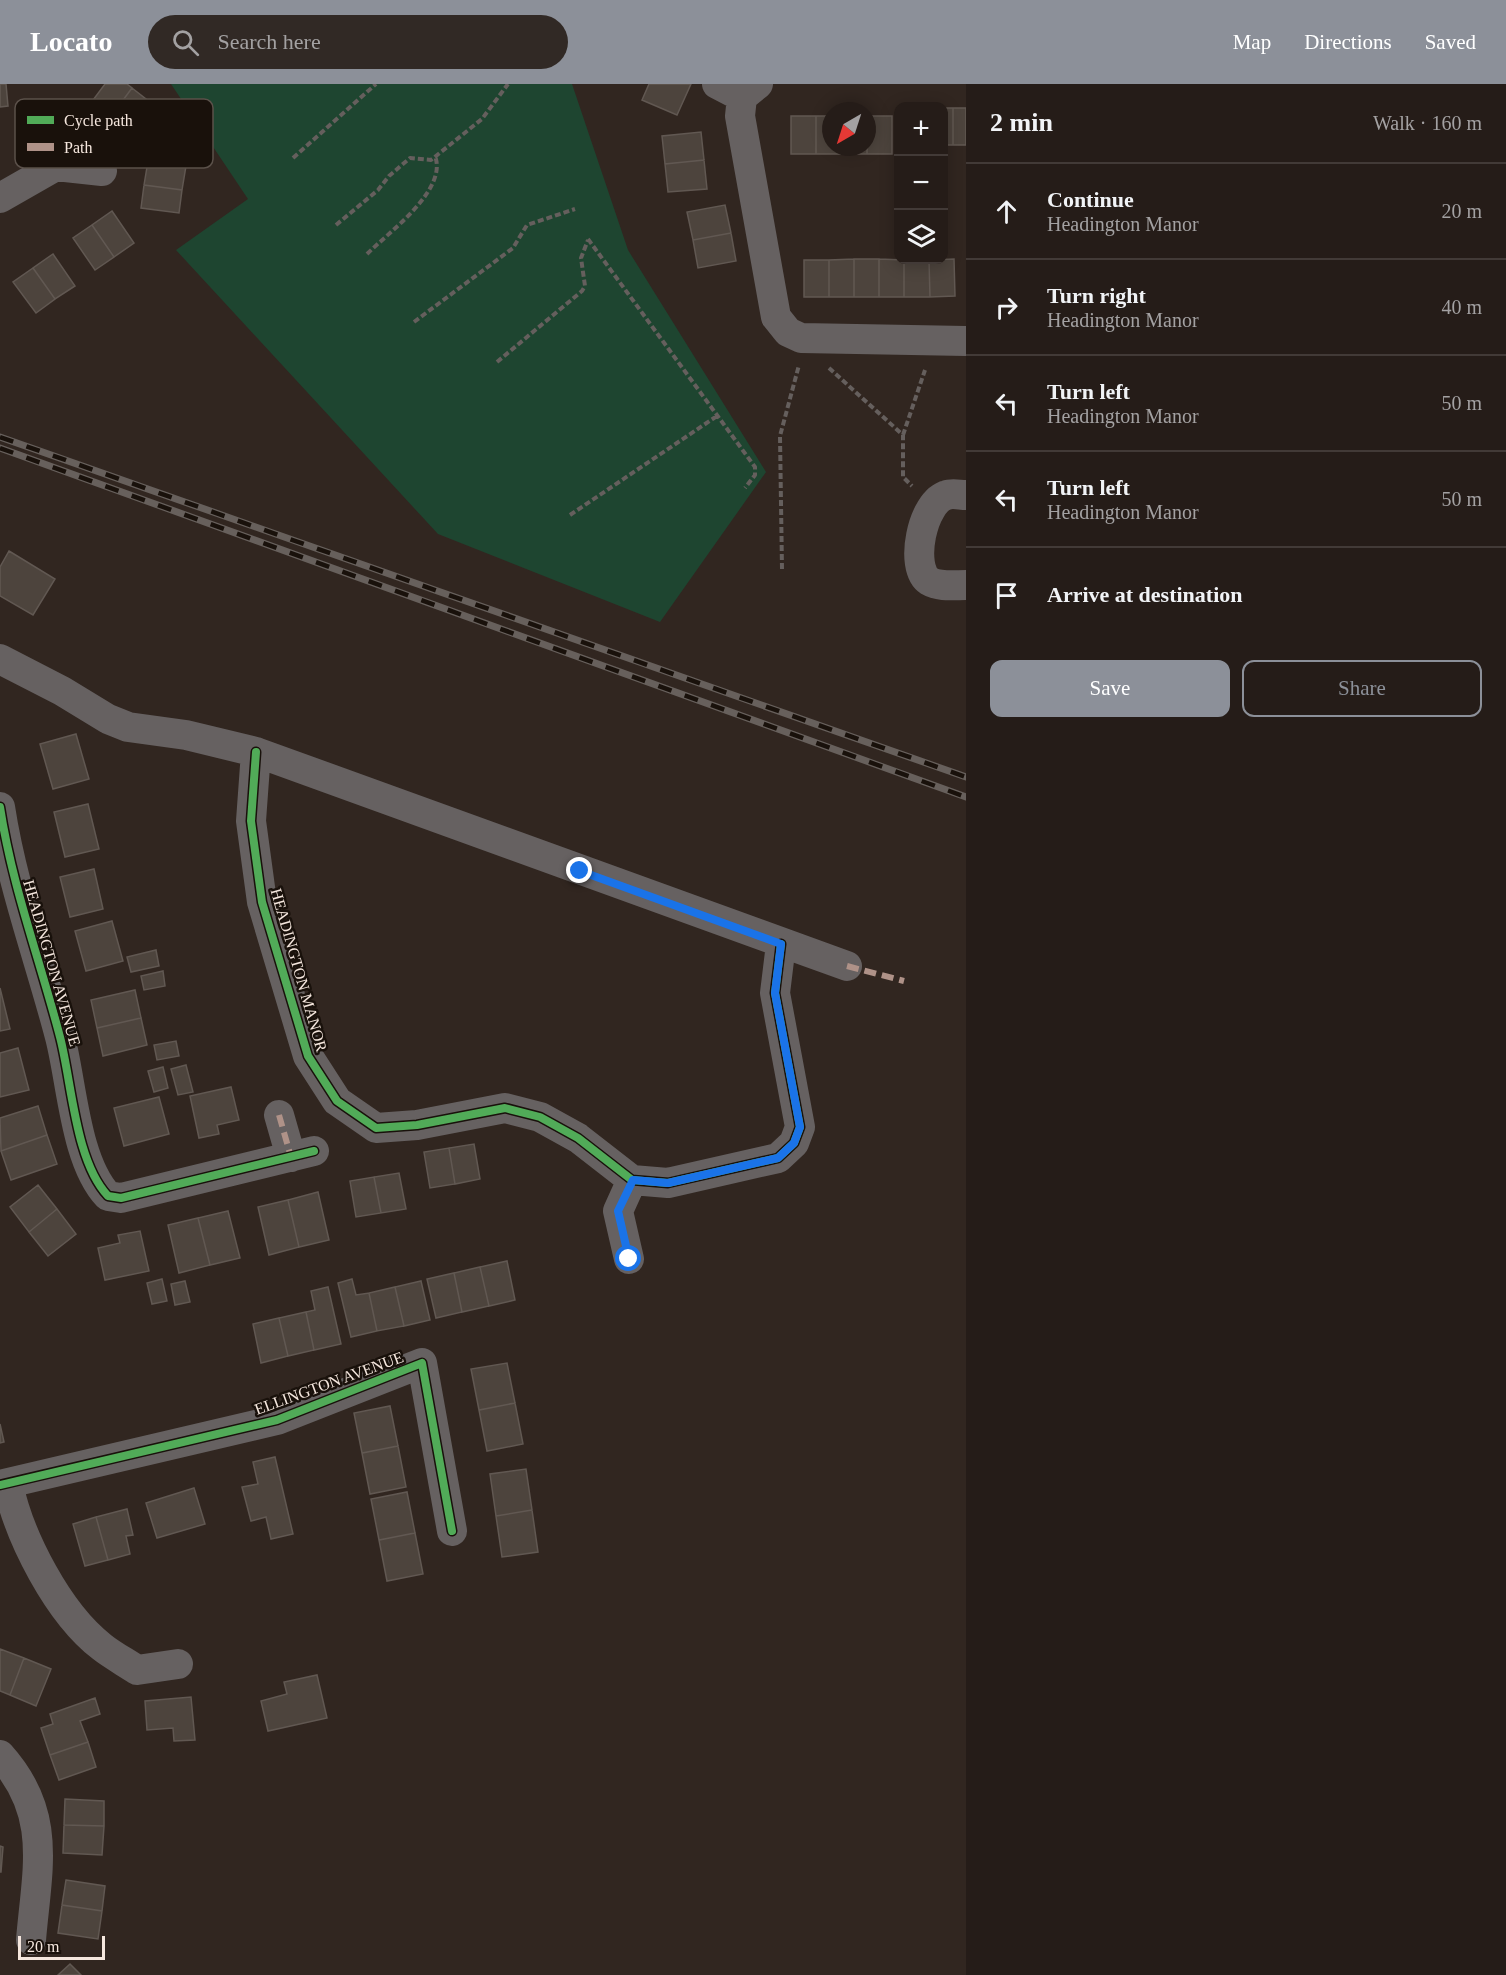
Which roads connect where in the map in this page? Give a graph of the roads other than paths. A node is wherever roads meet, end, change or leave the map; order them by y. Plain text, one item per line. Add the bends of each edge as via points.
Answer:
1 (739, 88) edge
2 (52, 168) edge
3 (74, 168) edge
4 (102, 171) dead end
5 (0, 198) edge
6 (952, 341) edge
7 (966, 495) edge
8 (966, 585) edge
9 (8, 662) edge
10 (256, 752) junction
11 (0, 807) edge
12 (781, 944) junction
13 (847, 966) dead end
14 (279, 1115) dead end
15 (633, 1180) junction
16 (629, 1259) dead end
17 (4, 1484) edge
18 (452, 1531) dead end
19 (178, 1664) dead end
20 (0, 1755) edge
21 (30, 1940) dead end

1 - 6 street via 740,116 776,317 788,332 801,338
2 - 5 street
3 - 4 street
7 - 8 street via 946,495 933,504 922,524 920,571 938,585
9 - 10 street via 128,727 186,735
10 - 12 street
10 - 15 street, HEADINGTON MANOR via 250,821 262,902 308,1056 337,1101 376,1128 417,1125 505,1108 540,1117 578,1138
11 - 14 street, HEADINGTON AVENUE via 6,846 60,1037 82,1142 98,1186 108,1196 121,1198 303,1154
12 - 13 street
12 - 15 street via 775,993 800,1127 794,1143 778,1158 668,1183
15 - 16 street via 618,1211
17 - 18 street, ELLINGTON AVENUE via 277,1420 422,1363
17 - 19 street, ELLINGTON AVENUE via 48,1581 100,1646 137,1670
20 - 21 street via 18,1775 32,1806 39,1841

